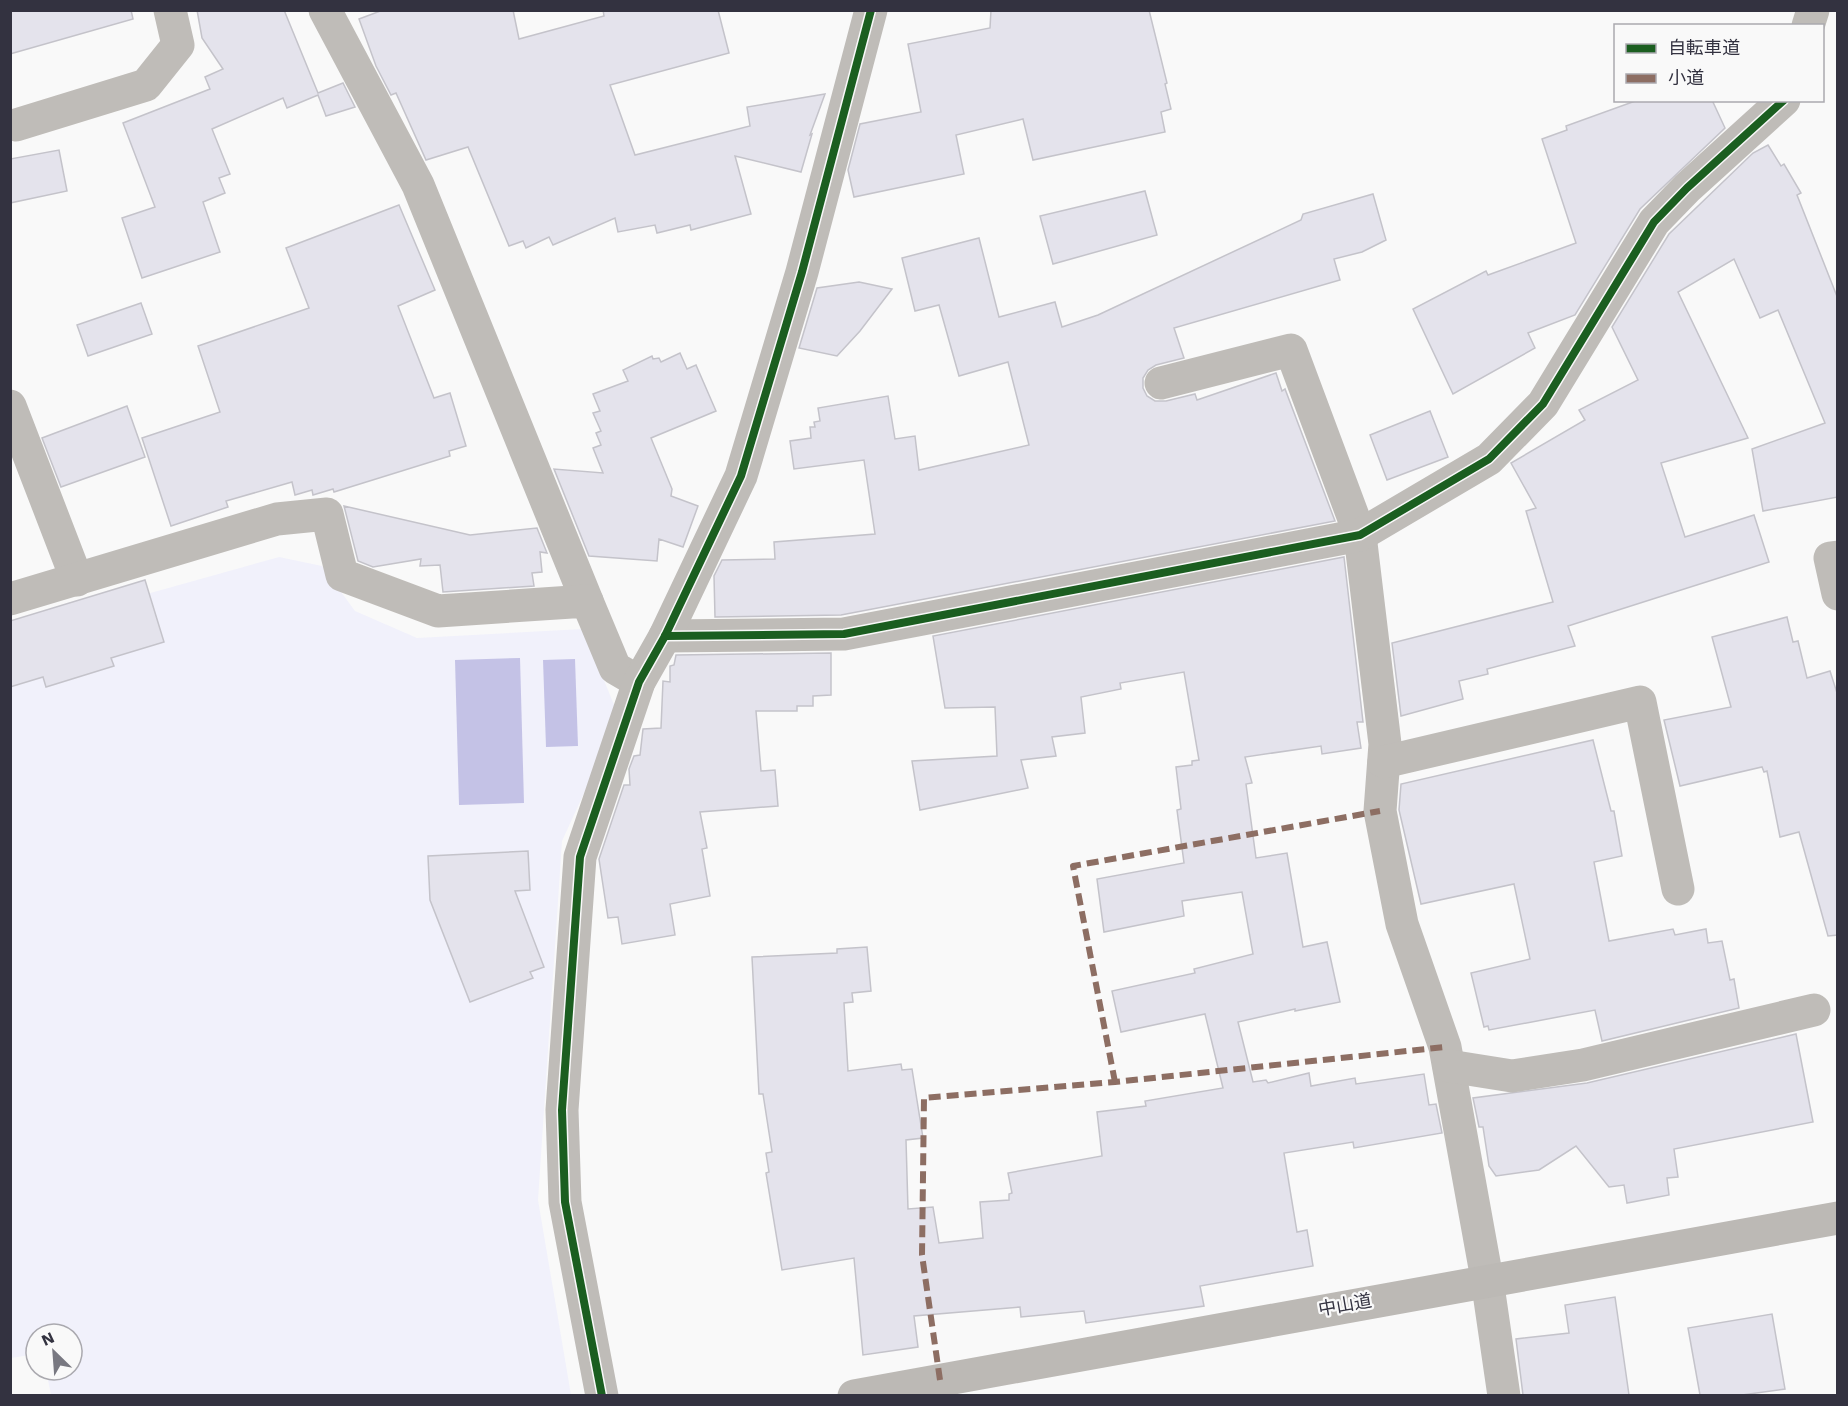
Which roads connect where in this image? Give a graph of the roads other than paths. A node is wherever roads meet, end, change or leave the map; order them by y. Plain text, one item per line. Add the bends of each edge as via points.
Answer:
1 (170, 10) edge
2 (324, 10) edge
3 (872, 10) edge
4 (1782, 102) edge
5 (16, 125) dead end
6 (1161, 383) dead end
7 (10, 406) edge
8 (1359, 536) junction
9 (1834, 557) edge
10 (76, 580) junction
11 (1838, 594) edge
12 (10, 599) edge
13 (587, 601) junction
14 (665, 636) junction
15 (639, 682) junction
16 (1384, 762) junction
17 (1678, 889) dead end
18 (1814, 1010) dead end
19 (1449, 1066) junction
20 (1838, 1218) edge
21 (1487, 1279) junction
22 (602, 1395) edge
23 (854, 1395) edge
24 (1504, 1395) edge

1 - 5 street via 178,45 146,85
2 - 13 street via 418,185
3 - 14 street via 802,272 741,476
4 - 8 street via 1654,222 1543,404 1489,459
6 - 8 street via 1291,350
7 - 10 street
8 - 14 street via 844,634
8 - 16 street
9 - 11 street
10 - 12 street
10 - 13 street via 277,519 327,514 342,575 438,611
13 - 15 street via 615,668
14 - 15 street
15 - 22 street via 580,857 562,1110 565,1202
16 - 17 street via 1640,702
16 - 19 street via 1380,810 1402,924
18 - 19 street via 1583,1065 1512,1076
19 - 21 street
20 - 21 highway, 中山道
21 - 23 highway, 中山道
21 - 24 street

